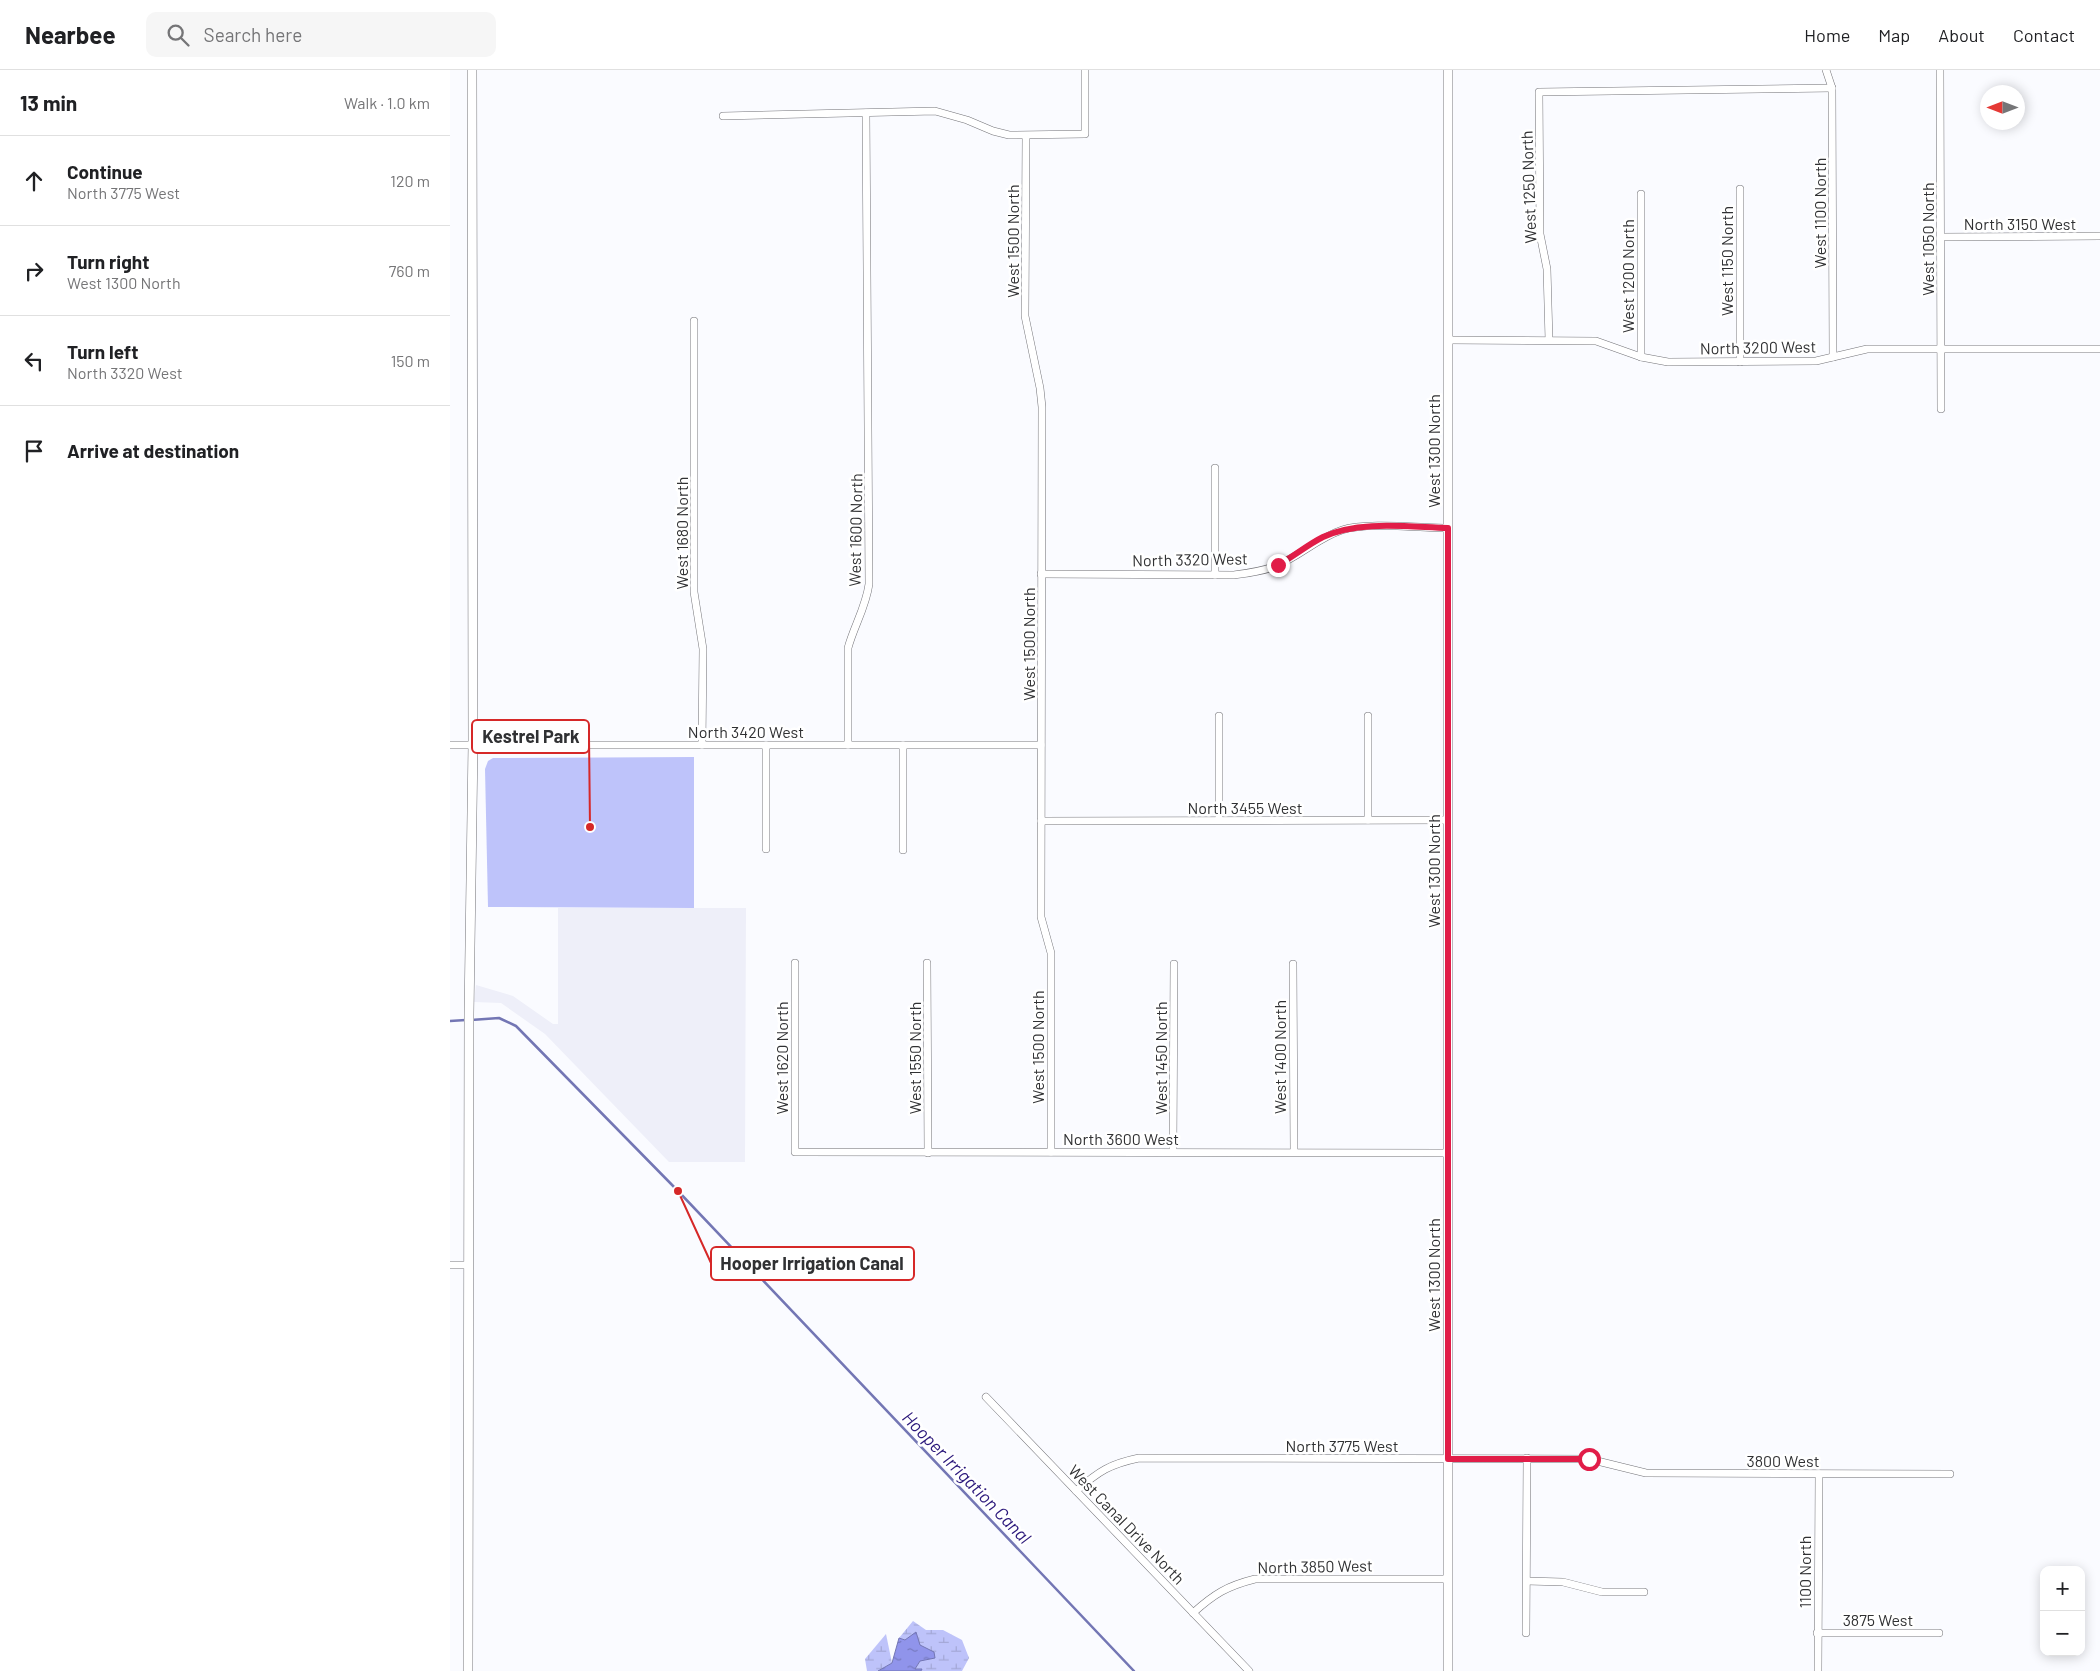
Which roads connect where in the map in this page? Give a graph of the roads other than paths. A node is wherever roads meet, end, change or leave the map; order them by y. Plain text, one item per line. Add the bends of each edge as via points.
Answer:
1 (472, 70) edge
2 (1085, 70) edge
3 (1448, 70) edge
4 (1826, 70) edge
5 (1940, 70) edge
6 (1832, 88) junction
7 (866, 113) junction
8 (723, 116) dead end
9 (1026, 136) junction
10 (1740, 190) dead end
11 (1641, 194) dead end
12 (2100, 236) edge
13 (1941, 237) junction
14 (694, 321) dead end
15 (1448, 340) junction
16 (1549, 340) junction
17 (1940, 349) junction
18 (2100, 349) edge
19 (1641, 357) junction
20 (1833, 357) junction
21 (1740, 362) junction
22 (1941, 409) dead end
23 (1215, 468) dead end
24 (1448, 528) junction
25 (1041, 574) junction
26 (1215, 575) junction
27 (1219, 716) dead end
28 (1368, 716) dead end
29 (450, 744) edge
30 (473, 744) junction
31 (702, 745) junction
32 (766, 745) junction
33 (848, 745) junction
34 (903, 745) junction
35 (1041, 745) junction
36 (1219, 820) junction
37 (1368, 820) junction
38 (1448, 820) junction
39 (1041, 821) junction
40 (766, 849) dead end
41 (903, 850) dead end
42 (795, 963) dead end
43 (927, 963) dead end
44 (1174, 964) dead end
45 (1293, 964) dead end
46 (1173, 1151) junction
47 (1294, 1151) junction
48 (795, 1152) joint
49 (1051, 1152) junction
50 (928, 1153) junction
51 (1448, 1153) junction
52 (450, 1265) edge
53 (468, 1265) junction
54 (986, 1397) dead end
55 (1527, 1458) junction
56 (1448, 1459) junction
57 (1617, 1466) joint
58 (1819, 1474) junction
59 (1950, 1474) dead end
60 (1076, 1491) junction
61 (1448, 1580) junction
62 (1527, 1581) junction
63 (1644, 1592) dead end
64 (1193, 1613) junction
65 (1526, 1633) dead end
66 (1817, 1633) junction
67 (1939, 1633) dead end
68 (468, 1671) edge
69 (1249, 1671) edge
70 (1448, 1671) edge
71 (1818, 1671) edge

1 - 30 street
2 - 9 street via 1085,134
3 - 15 street, West 1300 North
4 - 6 street, West 1100 North
5 - 13 street, West 1050 North
6 - 16 street, West 1250 North via 1539,92 1540,234 1547,270
6 - 20 street, West 1100 North
7 - 8 street
7 - 9 street via 935,111 993,131
7 - 33 street, West 1600 North via 869,584 867,600 848,648
9 - 25 street, West 1500 North via 1025,316 1042,407
10 - 21 street, West 1150 North
11 - 19 street, West 1200 North
12 - 13 street, North 3150 West
13 - 17 street, West 1050 North
14 - 31 street, West 1680 North via 694,592 703,649
15 - 16 street, North 3200 West
15 - 24 street, West 1300 North
16 - 19 street, North 3200 West via 1596,341
17 - 18 street, North 3200 West
17 - 20 street, North 3200 West via 1867,349
17 - 22 street, West 1050 North
19 - 21 street, North 3200 West via 1668,362
20 - 21 street, North 3200 West via 1816,361
23 - 26 street
24 - 26 street, North 3320 West via 1344,529 1324,537 1278,565 1254,572
24 - 38 street, West 1300 North
25 - 26 street, North 3320 West
25 - 35 street, West 1500 North
27 - 36 street
28 - 37 street
29 - 30 street, North 3420 West
30 - 31 street, North 3420 West
30 - 53 street
31 - 32 street, North 3420 West
32 - 33 street, North 3420 West
32 - 40 street
33 - 34 street, North 3420 West
34 - 35 street, North 3420 West
34 - 41 street
35 - 39 street, West 1500 North
36 - 37 street, North 3455 West
36 - 39 street, North 3455 West
37 - 38 street, North 3455 West
38 - 51 street, West 1300 North
39 - 49 street, West 1500 North via 1041,917 1051,953
42 - 48 street, West 1620 North
43 - 50 street, West 1550 North
44 - 46 street, West 1450 North
45 - 47 street, West 1400 North
46 - 47 street, North 3600 West
46 - 49 street, North 3600 West
47 - 51 street, North 3600 West
48 - 50 street, North 3600 West
49 - 50 street, North 3600 West
51 - 56 street, West 1300 North
52 - 53 street
53 - 68 street
54 - 60 street, West Canal Drive North
55 - 56 street, North 3775 West
55 - 57 street, North 3775 West via 1589,1459
55 - 62 street
56 - 60 street, North 3775 West via 1139,1458 1097,1472
56 - 61 street, West 1300 North
57 - 58 street, 3800 West via 1646,1473
58 - 59 street, 3800 West
58 - 66 street, 1100 North
60 - 64 street, West Canal Drive North
61 - 64 street, North 3850 West via 1255,1580 1232,1585 1212,1596
61 - 70 street, West 1300 North
62 - 63 street via 1563,1582 1602,1592
62 - 65 street
64 - 69 street, West Canal Drive North
66 - 67 street, 3875 West
66 - 71 street, 1100 North

